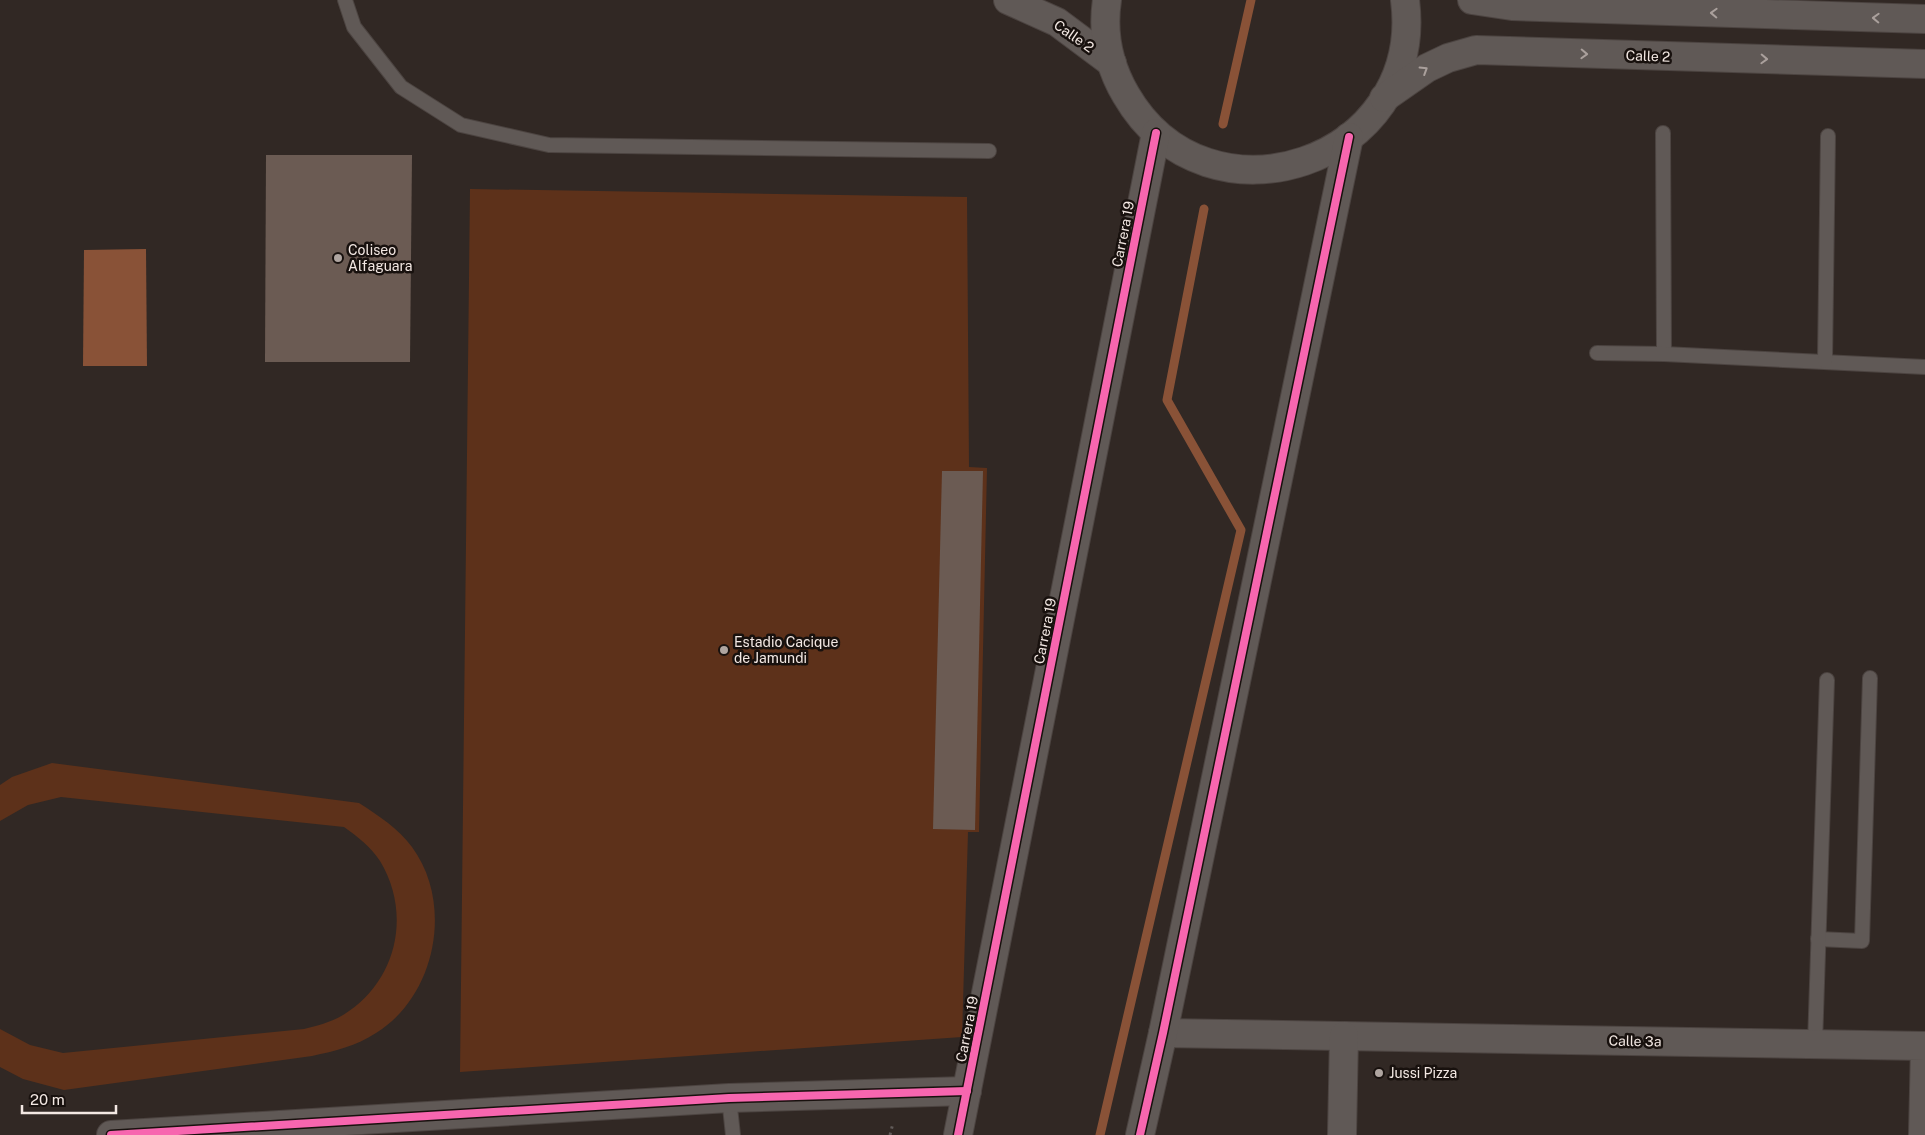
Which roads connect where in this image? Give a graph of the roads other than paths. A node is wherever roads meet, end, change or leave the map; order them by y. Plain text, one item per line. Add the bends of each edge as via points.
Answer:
1 (345, 0) edge
2 (1008, 0) edge
3 (1106, 0) edge
4 (1405, 0) edge
5 (1472, 0) edge
6 (1925, 19) edge
7 (1112, 63) junction
8 (1925, 64) edge
9 (1384, 98) junction
10 (1156, 132) junction
11 (1664, 133) dead end
12 (1828, 136) dead end
13 (1349, 137) junction
14 (989, 151) dead end
15 (1597, 353) dead end
16 (1664, 354) junction
17 (1825, 361) junction
18 (1925, 367) edge
19 (1870, 678) dead end
20 (1827, 680) dead end
21 (1818, 939) junction
22 (1163, 1033) junction
23 (1344, 1036) junction
24 (1815, 1044) junction
25 (1925, 1046) edge
26 (967, 1091) junction
27 (729, 1098) junction
28 (111, 1135) edge
29 (733, 1135) edge
30 (958, 1135) edge
31 (1140, 1135) edge
32 (1342, 1135) edge
33 (1923, 1135) edge

1 - 14 lane via 354,27 401,87 461,125 549,145
2 - 7 street, Calle 2 via 1058,22
3 - 7 street via 1105,26
4 - 9 street via 1407,30 1401,62
6 -> 5 street via 1512,6
7 - 10 street via 1134,109
9 -> 8 street, Calle 2 via 1427,68 1476,50
9 - 13 street
10 - 13 street via 1172,145 1210,163 1252,170 1272,169 1313,159
10 - 26 street, Carrera 19
11 - 16 lane
12 - 17 lane
13 - 22 street
15 - 16 lane
16 - 17 lane
17 - 18 lane
19 - 21 lane via 1862,941
20 - 21 lane
21 - 24 lane
22 - 23 street, Calle 3a
22 - 31 street
23 - 24 street, Calle 3a
23 - 32 street
24 - 25 street, Calle 3a
25 - 33 street
26 - 27 street
26 - 30 street, Carrera 19
27 - 28 street
27 - 29 lane

